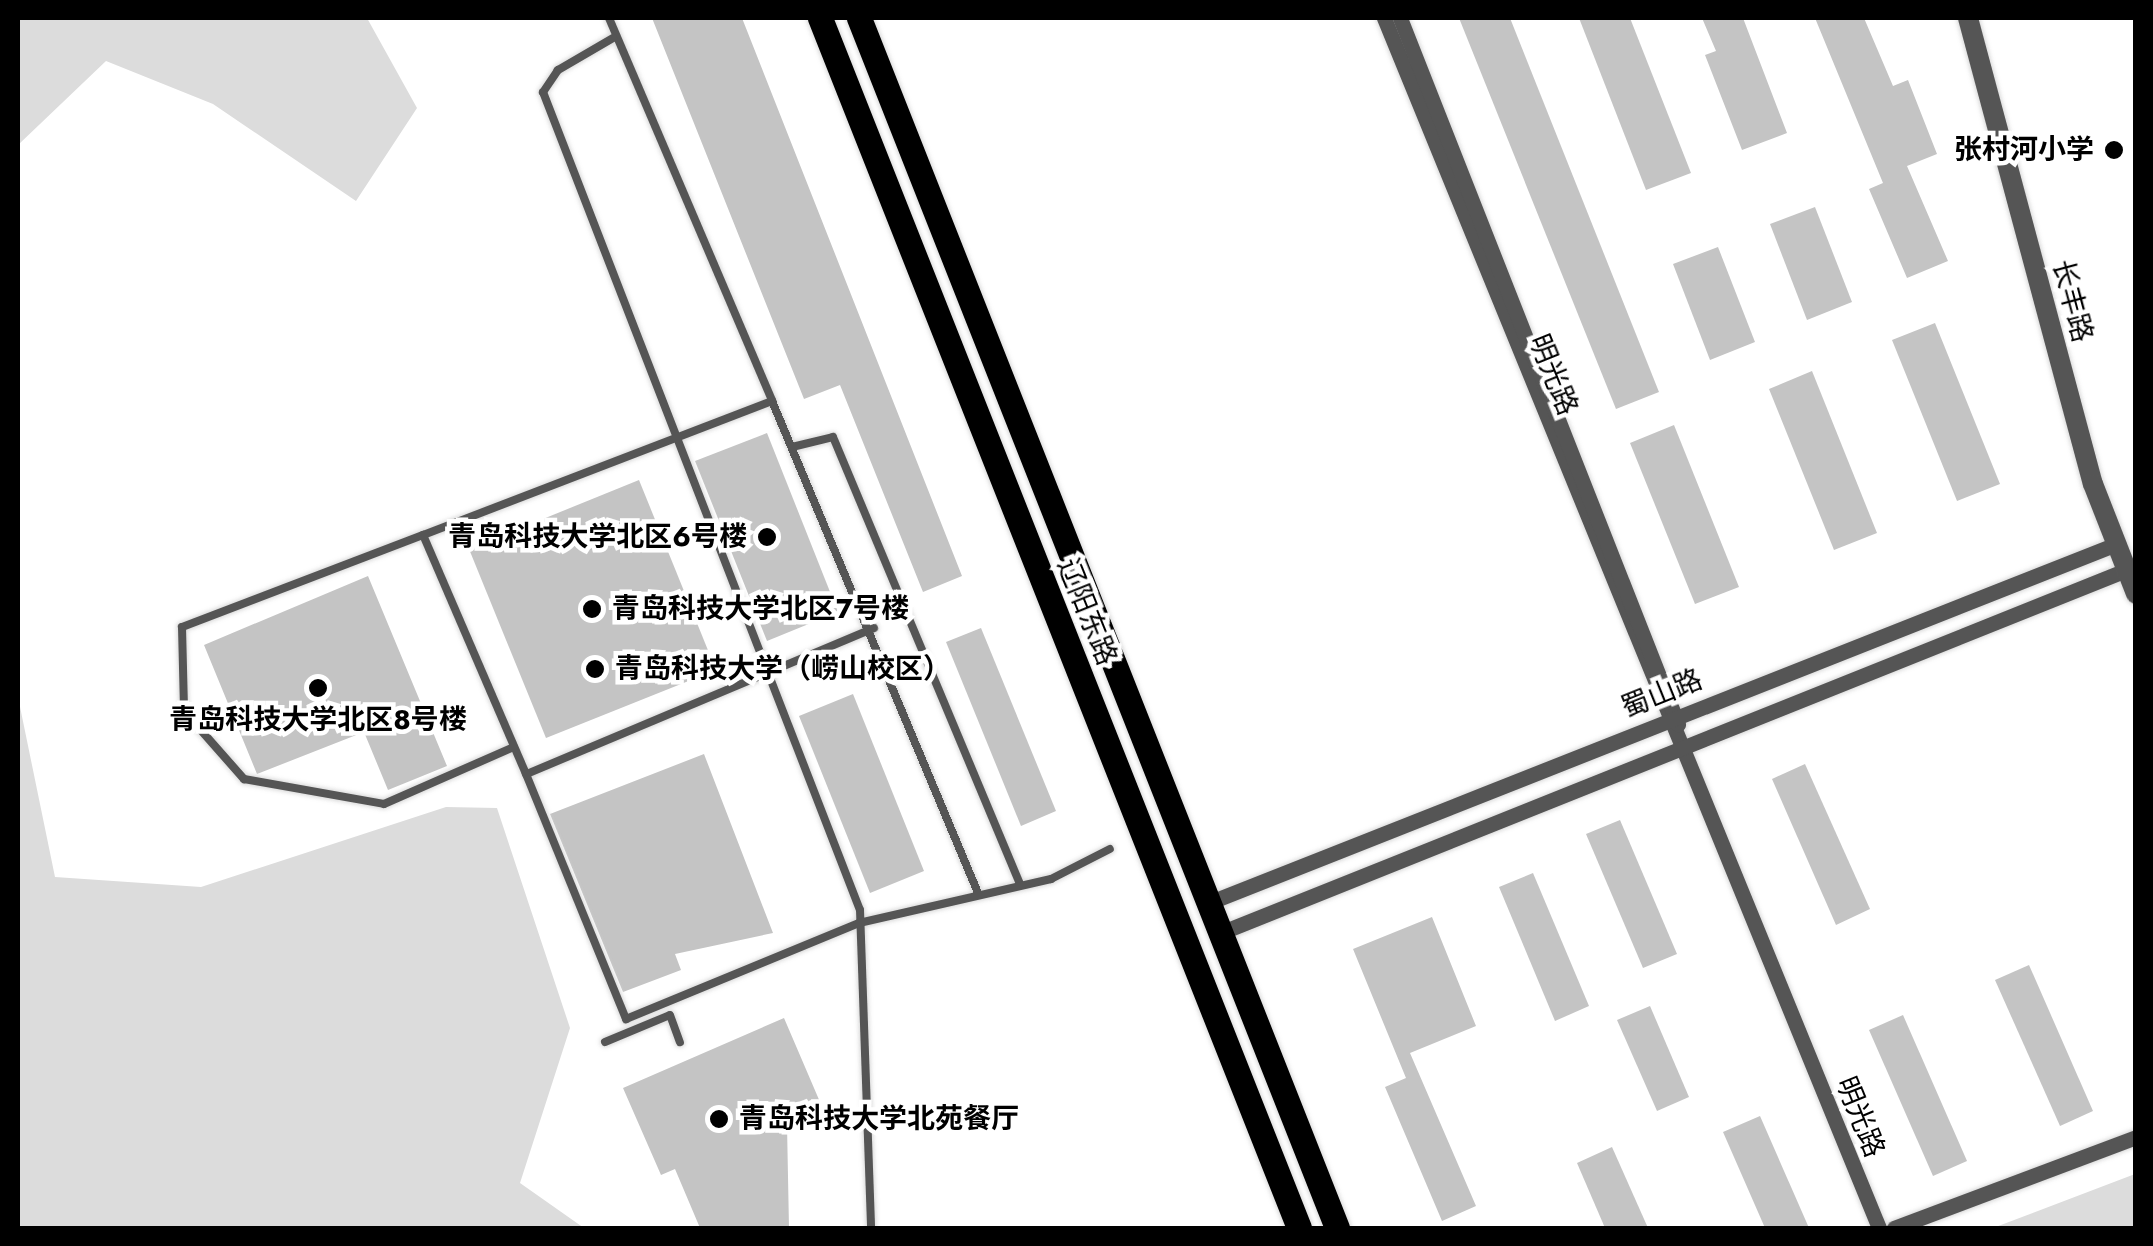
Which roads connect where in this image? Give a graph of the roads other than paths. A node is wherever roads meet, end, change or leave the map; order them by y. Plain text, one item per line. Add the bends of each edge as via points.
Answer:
1 (609, 18) edge
2 (820, 18) edge
3 (859, 18) edge
4 (1384, 18) edge
5 (1400, 18) edge
6 (1968, 18) edge
7 (613, 38) junction
8 (772, 401) junction
9 (676, 438) junction
10 (792, 447) junction
11 (423, 536) junction
12 (2126, 540) edge
13 (2131, 569) edge
14 (2136, 594) edge
15 (874, 628) junction
16 (769, 672) junction
17 (1671, 720) junction
18 (514, 747) junction
19 (1682, 747) junction
20 (526, 774) junction
21 (1110, 848) dead end
22 (1020, 885) junction
23 (978, 893) junction
24 (1208, 903) junction
25 (859, 923) junction
26 (1220, 932) junction
27 (605, 1042) dead end
28 (680, 1042) dead end
29 (2136, 1137) edge
30 (872, 1228) edge
31 (1299, 1228) edge
32 (1337, 1228) edge
33 (1879, 1228) edge
34 (1894, 1228) edge

1 - 7 lane
2 - 31 main road, 辽阳东路
3 - 24 main road, 辽阳东路
4 - 17 street, 明光路
5 - 17 street, 明光路
6 - 12 street, 长丰路
7 - 8 lane
7 - 9 lane via 558,70 543,92
8 - 9 lane
8 - 10 lane
9 - 11 lane
9 - 16 lane
10 - 15 lane
10 - 22 lane via 833,437
11 - 18 lane
11 - 18 lane via 182,627 184,711 244,779 384,804
12 - 13 street, 长丰路
12 - 17 street, 蜀山路
13 - 14 street, 长丰路
13 - 19 street, 蜀山路
15 - 16 lane
15 - 23 lane
16 - 20 lane
16 - 25 lane
17 - 19 street, 明光路
17 - 24 street, 蜀山路
18 - 20 lane
19 - 26 street, 蜀山路
19 - 33 street, 明光路
20 - 25 lane via 626,1019
21 - 22 lane
22 - 23 lane
23 - 25 lane
24 - 26 main road, 辽阳东路
25 - 30 lane
26 - 32 main road, 辽阳东路
27 - 28 lane via 670,1014
29 - 34 street

